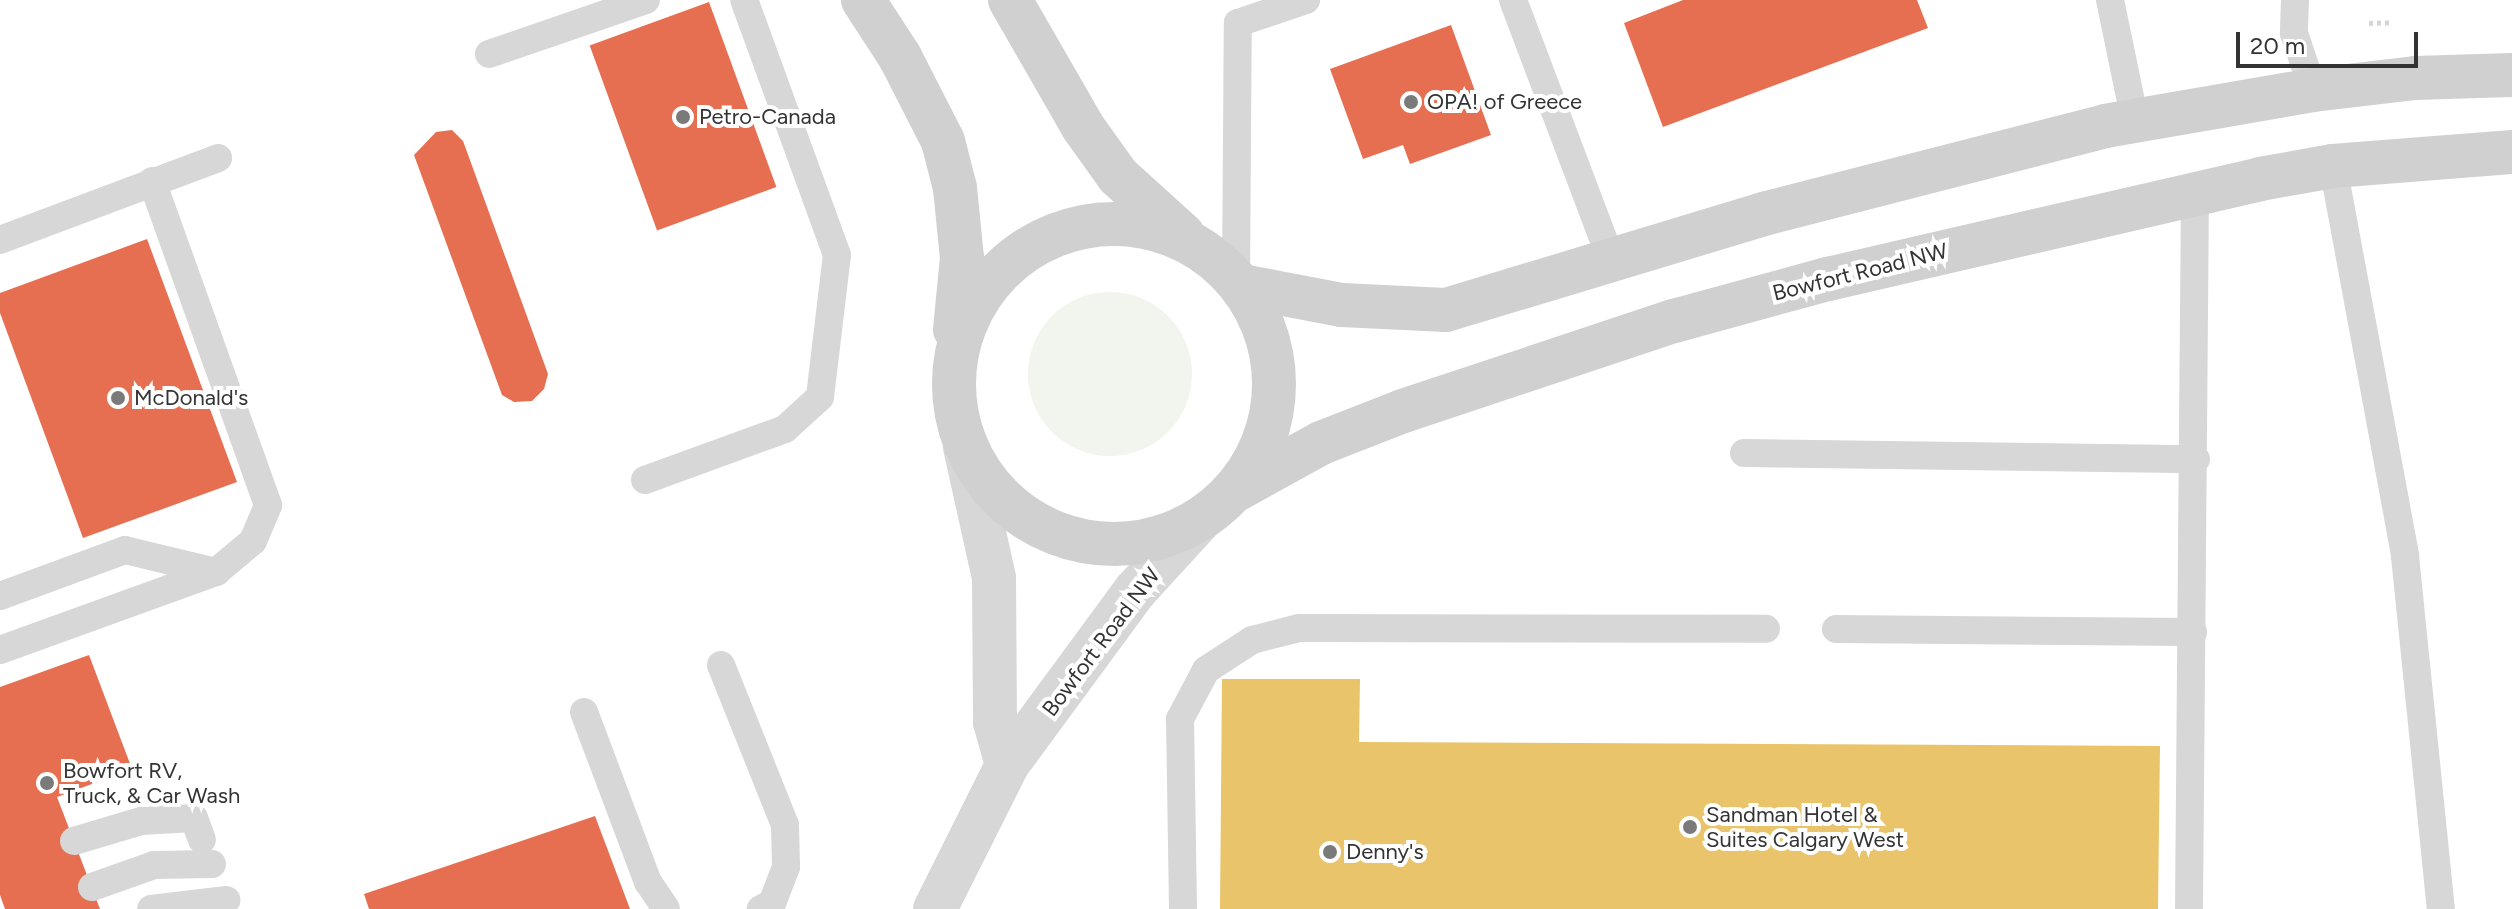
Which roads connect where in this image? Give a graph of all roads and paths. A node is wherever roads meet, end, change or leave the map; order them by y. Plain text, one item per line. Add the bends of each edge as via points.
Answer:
1 (646, 0) edge
2 (744, 0) edge
3 (863, 0) edge
4 (1010, 0) edge
5 (1306, 0) edge
6 (1513, 0) edge
7 (2110, 0) edge
8 (2295, 0) edge
9 (1233, 12) edge
10 (489, 54) dead end
11 (2512, 75) edge
12 (2313, 90) junction
13 (2135, 121) junction
14 (2512, 152) edge
15 (218, 158) dead end
16 (2333, 166) junction
17 (152, 181) junction
18 (2195, 192) junction
19 (0, 240) edge
20 (1194, 245) junction
21 (1610, 257) junction
22 (1239, 283) junction
23 (956, 352) junction
24 (965, 447) junction
25 (1744, 453) dead end
26 (2196, 459) junction
27 (645, 480) dead end
28 (1234, 491) junction
29 (1199, 521) junction
30 (216, 572) junction
31 (0, 596) edge
32 (1766, 629) dead end
33 (1836, 629) dead end
34 (2193, 632) junction
35 (0, 650) edge
36 (721, 665) dead end
37 (584, 712) dead end
38 (1007, 765) junction
39 (74, 841) dead end
40 (92, 887) dead end
41 (226, 900) dead end
42 (151, 909) edge
43 (666, 909) edge
44 (761, 909) edge
45 (935, 909) edge
46 (1183, 909) edge
47 (2189, 909) edge
48 (2441, 909) edge

1 - 10 lane
2 - 27 lane via 837,255 820,397 785,429
3 - 23 street via 900,57 943,141 955,188 962,258
4 - 20 street via 1083,127 1118,176
5 - 9 lane
6 - 21 lane
7 - 13 lane
8 - 12 lane via 2294,33
9 - 22 lane
11 - 12 street via 2415,78
12 - 13 street
13 - 21 street
14 - 16 street, Bowfort Road NW
15 - 17 lane
16 - 18 street, Bowfort Road NW
16 - 48 lane via 2405,556
17 - 19 lane
17 - 30 lane via 268,505 253,541
18 - 26 lane
18 - 28 street, Bowfort Road NW via 1674,321 1403,411 1321,443
20 - 22 street
20 - 23 street via 1159,230 1122,223 1048,238 1015,257 988,284 968,317
21 - 22 street via 1446,310 1342,305
22 - 28 street via 1261,318 1274,389 1265,437
23 - 24 street via 953,385
24 - 29 street via 990,487 1023,518 1065,538 1110,545 1157,540
24 - 38 street via 994,578 995,722
25 - 26 lane
26 - 34 lane
28 - 29 street
29 - 38 street, Bowfort Road NW via 1135,591
30 - 31 lane via 125,550
30 - 35 lane
32 - 46 lane via 1299,628 1252,640 1206,670 1180,719
33 - 34 lane
34 - 47 lane
36 - 44 lane via 785,825 786,867 772,903
37 - 43 lane via 648,882
38 - 45 street, Bowfort Road NW
39 - 40 lane via 141,821 194,818 207,852
41 - 42 lane

